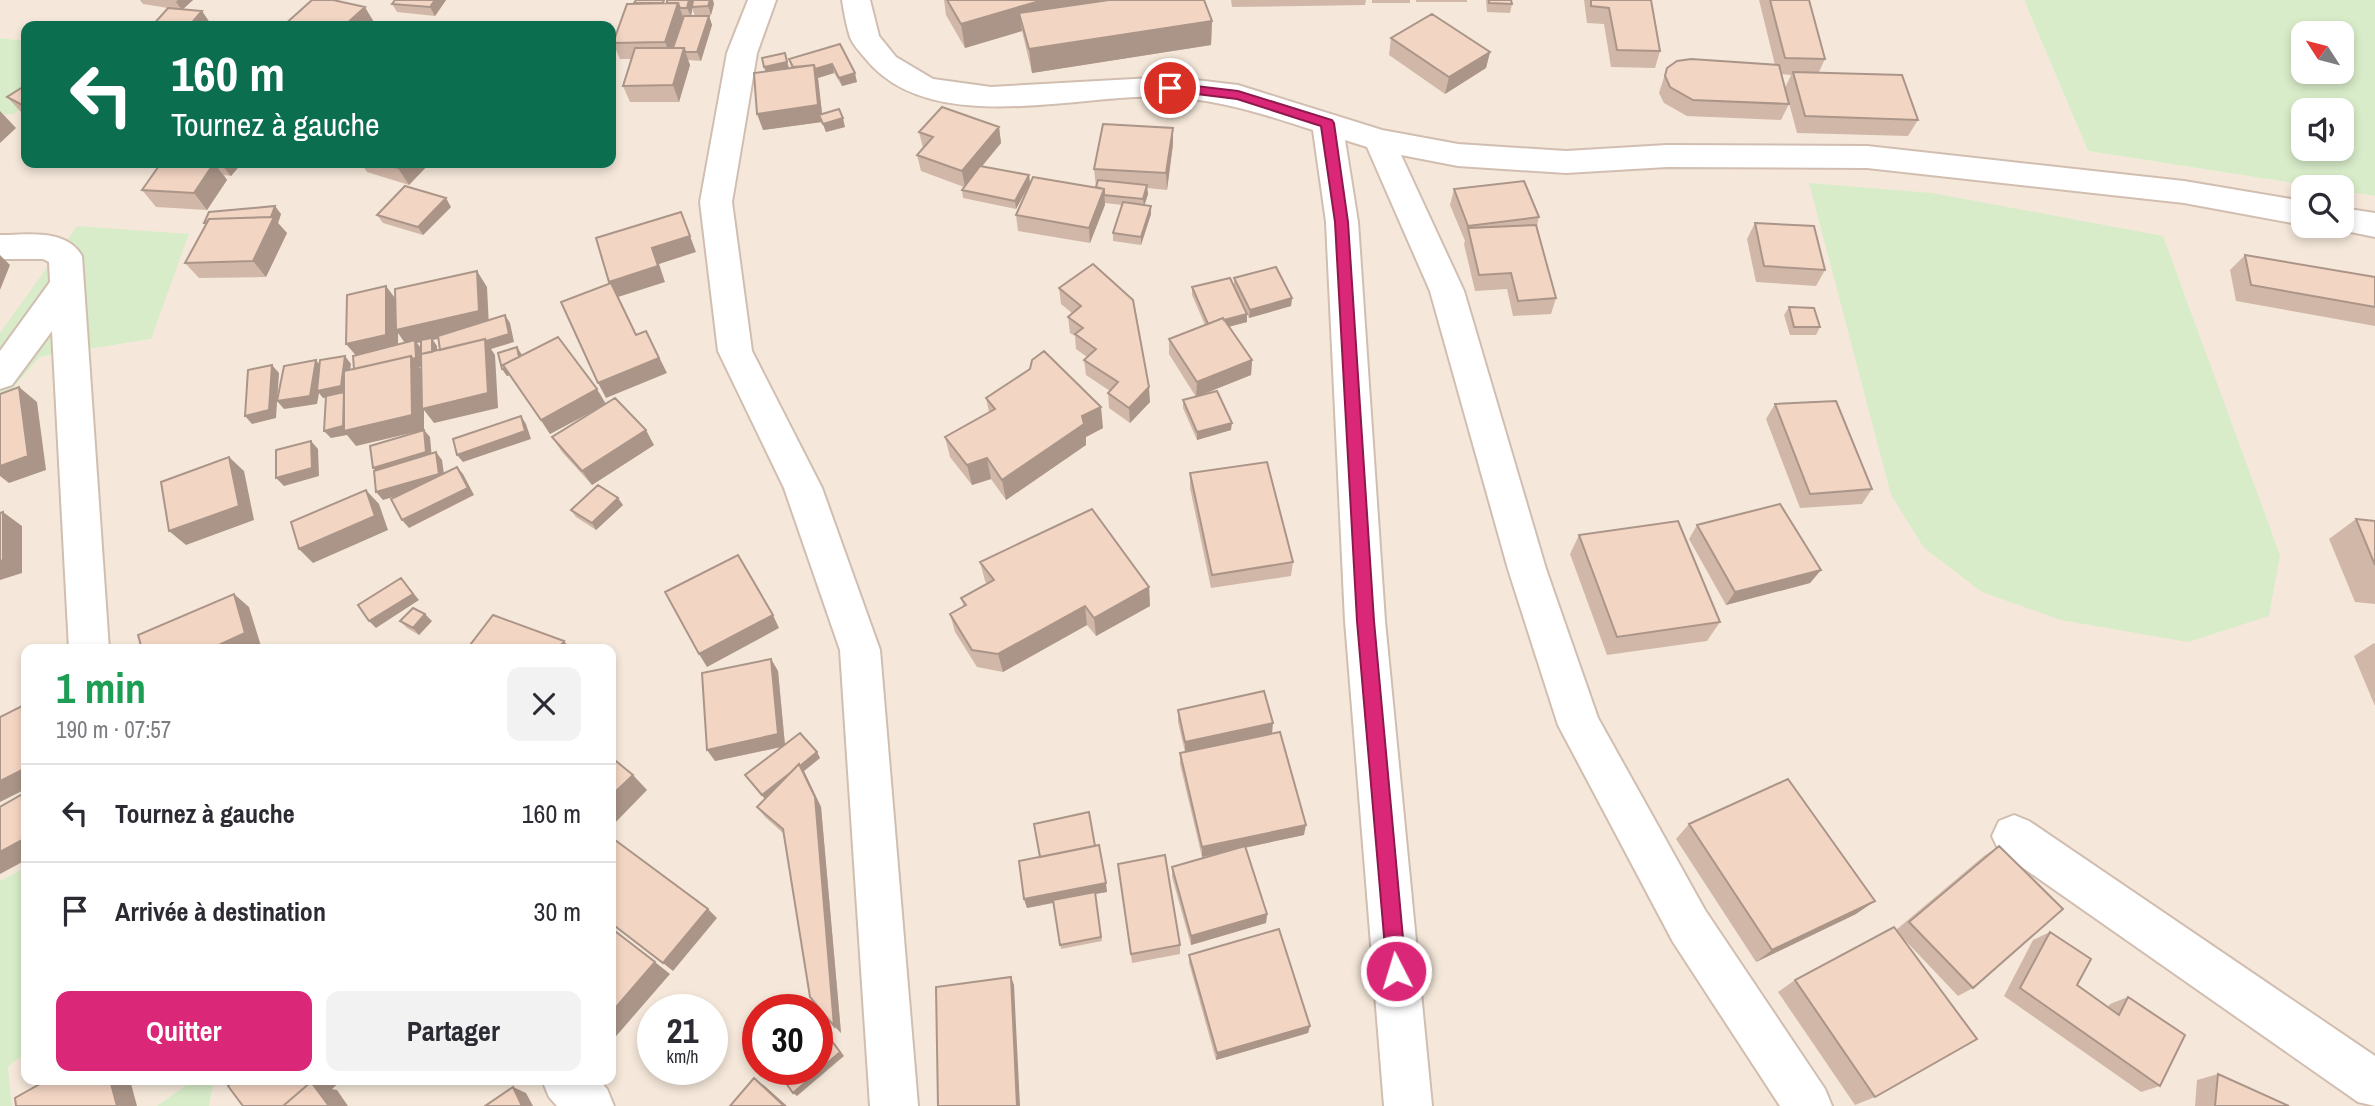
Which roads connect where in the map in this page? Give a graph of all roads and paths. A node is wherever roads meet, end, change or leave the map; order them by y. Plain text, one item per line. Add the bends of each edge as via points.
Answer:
1 (762, 0) edge
2 (856, 0) edge
3 (1327, 123) junction
4 (1379, 140) junction
5 (2291, 211) edge
6 (2354, 221) edge
7 (2375, 225) edge
8 (0, 247) edge
9 (67, 283) junction
10 (0, 375) edge
11 (89, 644) edge
12 (2014, 836) dead end
13 (2375, 1084) edge
14 (571, 1085) edge
15 (590, 1106) edge
16 (894, 1106) edge
17 (1408, 1106) edge
18 (1808, 1106) edge

1 - 16 street via 741,53 716,202 735,351 803,488 860,650
2 - 3 street via 865,38 886,64 926,88 991,97 1170,88 1238,95
3 - 4 street
3 - 17 street via 1342,222 1365,621
4 - 5 street via 1458,155 1566,162 1667,156 1867,157 2184,192
4 - 18 street via 1447,290 1527,569 1579,726 1689,926
6 - 7 street
8 - 9 street via 49,247 65,256
9 - 10 street
9 - 11 street
12 - 13 street
14 - 15 street

